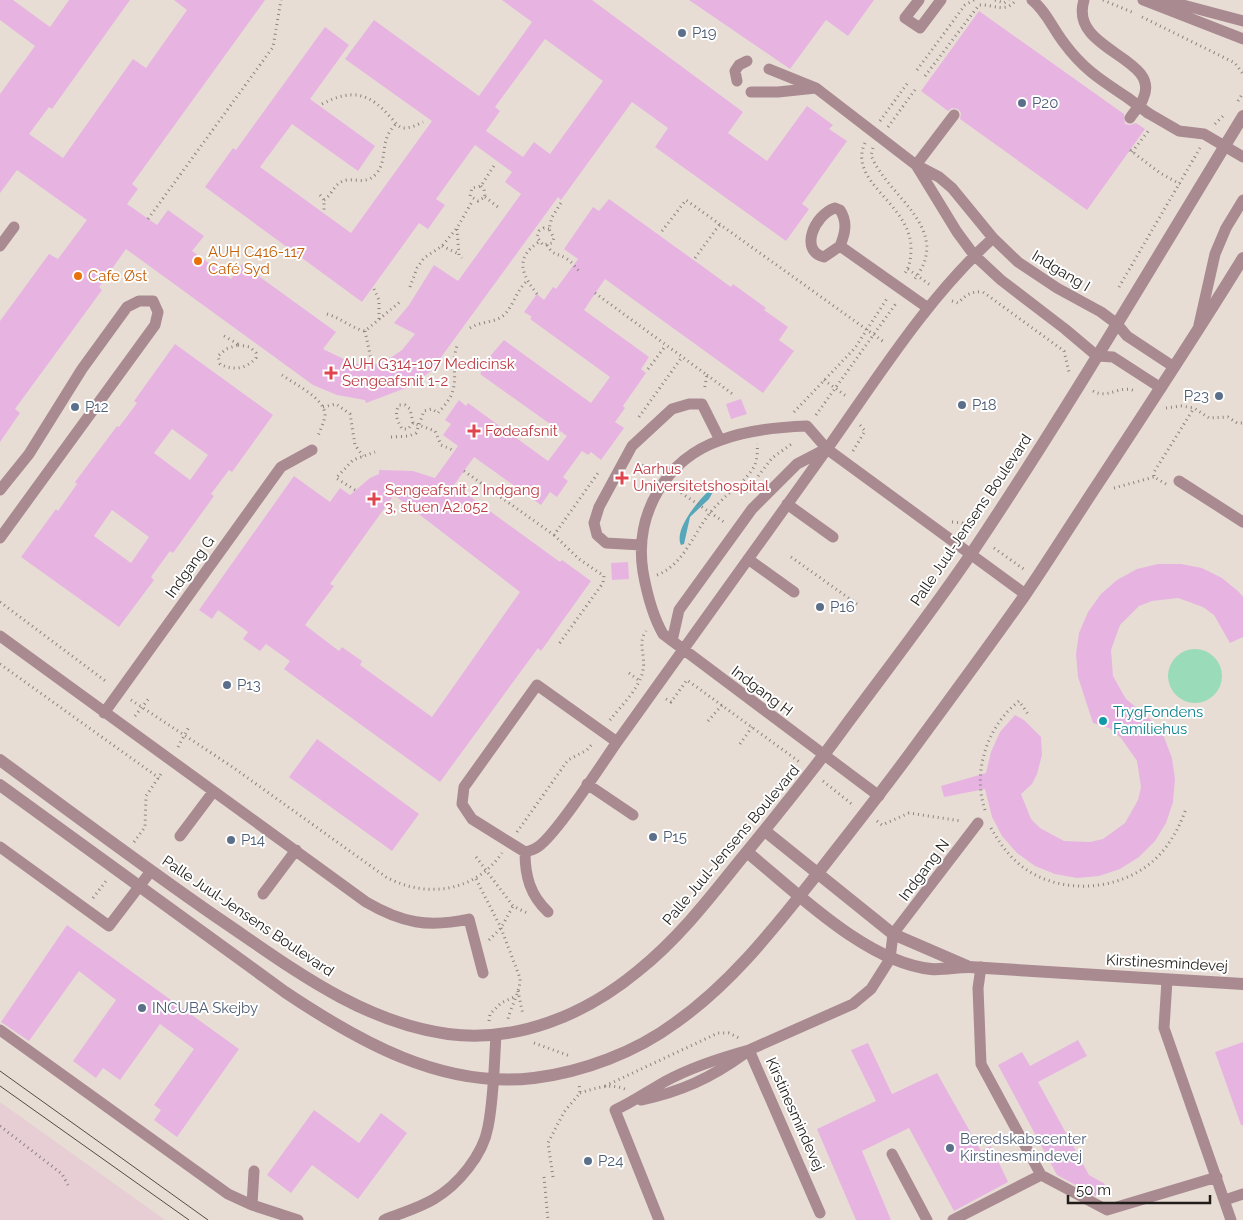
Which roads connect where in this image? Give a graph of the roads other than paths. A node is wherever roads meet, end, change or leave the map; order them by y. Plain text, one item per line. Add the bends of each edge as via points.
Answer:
1 (919, 0) edge
2 (941, 0) edge
3 (1032, 0) edge
4 (1041, 0) edge
5 (1084, 0) edge
6 (1143, 0) edge
7 (1164, 0) edge
8 (1243, 21) edge
9 (1243, 39) edge
10 (1063, 42) junction
11 (747, 61) dead end
12 (769, 69) dead end
13 (737, 82) dead end
14 (816, 88) junction
15 (751, 92) dead end
16 (954, 115) dead end
17 (1243, 116) edge
18 (1130, 118) dead end
19 (1226, 145) junction
20 (1243, 157) edge
21 (916, 165) junction
22 (1243, 200) edge
23 (14, 227) dead end
24 (993, 238) junction
25 (0, 246) edge
26 (840, 246) dead end
27 (974, 255) junction
28 (1243, 258) edge
29 (928, 308) junction
30 (1118, 324) junction
31 (1197, 334) junction
32 (1096, 356) junction
33 (1174, 367) junction
34 (1161, 388) junction
35 (720, 440) junction
36 (827, 449) junction
37 (312, 450) road end
38 (1179, 480) dead end
39 (0, 490) edge
40 (788, 504) junction
41 (1243, 522) edge
42 (833, 537) dead end
43 (0, 538) edge
44 (641, 545) junction
45 (971, 554) junction
46 (748, 559) junction
47 (794, 592) dead end
48 (1026, 594) junction
49 (0, 636) edge
50 (672, 641) junction
51 (683, 649) junction
52 (104, 713) junction
53 (617, 742) junction
54 (823, 756) junction
55 (0, 760) edge
56 (587, 784) junction
57 (0, 785) edge
58 (213, 792) junction
59 (879, 796) junction
60 (633, 815) dead end
61 (984, 821) road end
62 (765, 831) junction
63 (180, 836) dead end
64 (0, 847) edge
65 (296, 850) junction
66 (525, 852) junction
67 (747, 852) junction
68 (151, 871) junction
69 (818, 873) junction
70 (139, 887) junction
71 (263, 894) dead end
72 (800, 895) junction
73 (548, 912) road end
74 (894, 934) junction
75 (890, 959) junction
76 (975, 967) junction
77 (483, 973) dead end
78 (1167, 980) junction
79 (1243, 984) edge
80 (0, 1030) edge
81 (496, 1035) junction
82 (749, 1050) junction
83 (493, 1078) junction
84 (892, 1154) dead end
85 (254, 1171) dead end
86 (1041, 1175) junction
87 (1217, 1176) junction
88 (1243, 1194) edge
89 (1224, 1200) junction
90 (252, 1205) junction
91 (820, 1213) dead end
92 (1108, 1215) edge
93 (298, 1220) edge
94 (384, 1220) edge
95 (659, 1220) edge
96 (926, 1220) edge
97 (953, 1220) edge
98 (1231, 1220) edge

1 - 2 lane via 905,18 920,28
3 - 10 lane via 1039,5
4 - 10 lane
5 - 18 lane via 1085,23 1093,36 1142,72 1146,84 1144,98
6 - 9 lane
7 - 8 lane
10 - 19 lane, bridge via 1087,70 1148,113 1179,131 1208,136
11 - 13 lane via 735,71
12 - 14 lane
14 - 15 lane
14 - 21 lane
16 - 21 lane
17 - 19 street, Palle Juul-Jensens Boulevard
19 - 20 lane
19 - 30 street, Palle Juul-Jensens Boulevard
21 - 24 lane, Indgang I via 952,188
21 - 27 lane
22 - 31 lane via 1215,254
23 - 25 lane
24 - 27 lane
24 - 30 lane, Indgang I via 1018,262
26 - 29 lane
27 - 29 lane
27 - 32 lane
28 - 31 street
29 - 36 lane
30 - 32 street, Palle Juul-Jensens Boulevard
30 - 33 lane, Indgang I via 1127,336
31 - 33 street
32 - 34 lane via 1113,357
32 - 45 street, Palle Juul-Jensens Boulevard
33 - 34 street
34 - 48 street
35 - 36 lane via 807,426
35 - 44 lane via 697,452 664,481 646,513
35 - 44 lane via 702,404 689,404 672,409 632,446 599,507 594,523 597,534 606,543
36 - 40 lane
36 - 45 lane
36 - 50 lane via 797,464 752,509 679,610
37 - 52 lane, Indgang G via 281,467
38 - 41 lane
39 - 43 lane via 29,454 82,369 127,307 139,301 153,301 158,312 155,325
40 - 42 lane
40 - 46 lane
44 - 50 lane, Indgang H via 644,577 654,619 663,634
45 - 48 lane
45 - 54 street, Palle Juul-Jensens Boulevard
46 - 47 lane
46 - 51 lane
48 - 59 street
49 - 52 lane
50 - 51 lane, Indgang H
51 - 53 lane
51 - 54 lane, Indgang H
52 - 58 lane
53 - 56 lane
53 - 66 lane via 537,685 464,787 462,796 462,804 472,819
54 - 59 lane, Indgang H
54 - 62 street, Palle Juul-Jensens Boulevard
55 - 68 street, Palle Juul-Jensens Boulevard
56 - 60 lane
56 - 66 lane via 549,837 537,848
57 - 70 street
58 - 63 lane
58 - 65 lane
59 - 69 street
61 - 74 lane, Indgang N
62 - 67 street, Palle Juul-Jensens Boulevard
62 - 69 street, Kirstinesmindevej
64 - 70 lane via 110,926
65 - 71 lane
65 - 77 lane via 366,902 396,917 426,924 469,919
66 - 73 lane via 526,875 538,903
67 - 72 street, Kirstinesmindevej
67 - 81 street, Palle Juul-Jensens Boulevard via 668,945 636,973 603,997 562,1019
68 - 70 lane
68 - 81 street, Palle Juul-Jensens Boulevard via 303,976 382,1017 415,1028 453,1034
69 - 72 street
69 - 74 street, Kirstinesmindevej
70 - 83 street via 285,992 370,1044 447,1072
72 - 75 street, Kirstinesmindevej via 850,935
72 - 83 street via 748,958 673,1025 631,1049 582,1067 534,1078
74 - 75 lane, Kirstinesmindevej
74 - 76 street, Kirstinesmindevej
75 - 76 street, Kirstinesmindevej via 931,969
75 - 82 lane, Kirstinesmindevej via 871,989 853,1004
76 - 78 street, Kirstinesmindevej
76 - 86 lane via 981,1064
78 - 79 street, Kirstinesmindevej
78 - 87 lane via 1164,1028
80 - 90 lane via 228,1194
81 - 83 lane
82 - 91 lane, Kirstinesmindevej
82 - 95 lane via 712,1060 615,1110
83 - 94 lane via 488,1128 463,1174 433,1199
84 - 96 lane
85 - 90 lane
86 - 92 lane
86 - 97 lane
87 - 89 lane
87 - 92 lane
88 - 89 lane
89 - 98 lane
90 - 93 lane

